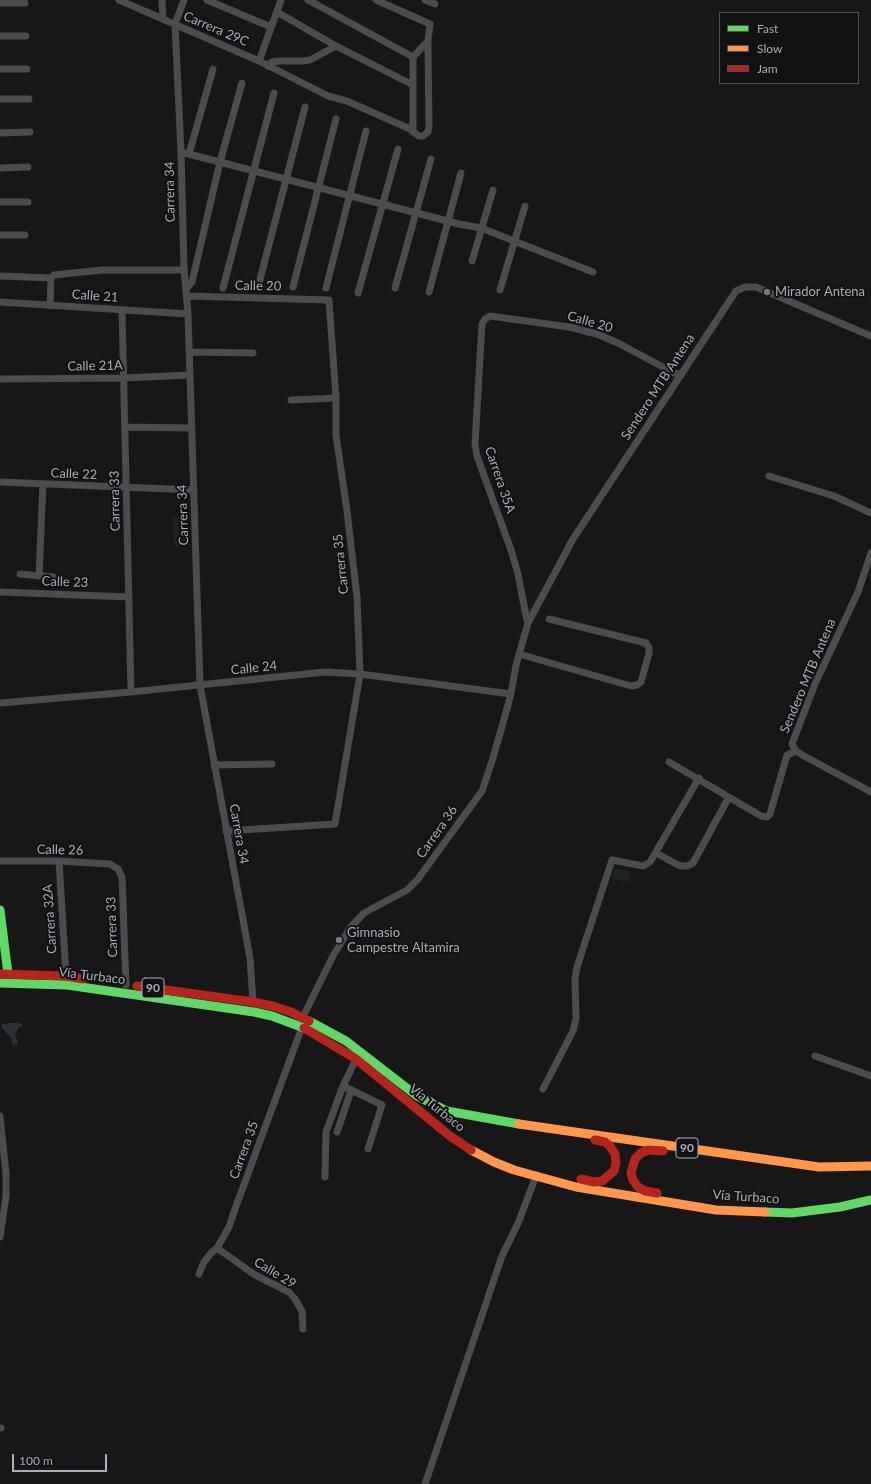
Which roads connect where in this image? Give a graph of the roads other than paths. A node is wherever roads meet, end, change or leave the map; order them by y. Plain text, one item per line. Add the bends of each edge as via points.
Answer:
1 (119, 0) edge
2 (162, 0) edge
3 (184, 0) edge
4 (207, 0) edge
5 (281, 0) edge
6 (308, 0) edge
7 (376, 0) edge
8 (425, 0) edge
9 (0, 3) edge
10 (25, 3) dead end
11 (435, 4) dead end
12 (277, 12) junction
13 (163, 19) junction
14 (175, 24) junction
15 (271, 27) junction
16 (0, 36) edge
17 (26, 36) dead end
18 (428, 42) junction
19 (336, 46) junction
20 (413, 57) junction
21 (258, 61) junction
22 (268, 66) junction
23 (0, 69) edge
24 (27, 69) dead end
25 (213, 69) dead end
26 (242, 83) dead end
27 (413, 85) junction
28 (274, 93) dead end
29 (0, 99) edge
30 (29, 99) dead end
31 (305, 106) dead end
32 (336, 119) dead end
33 (30, 132) dead end
34 (366, 132) dead end
35 (413, 132) junction
36 (0, 133) edge
37 (398, 149) dead end
38 (181, 152) junction
39 (189, 154) junction
40 (431, 159) dead end
41 (220, 162) junction
42 (28, 167) dead end
43 (0, 168) edge
44 (254, 171) junction
45 (461, 174) dead end
46 (286, 179) junction
47 (319, 187) junction
48 (493, 190) dead end
49 (350, 195) junction
50 (0, 202) edge
51 (28, 202) dead end
52 (383, 204) junction
53 (525, 206) dead end
54 (416, 213) junction
55 (448, 221) junction
56 (481, 228) junction
57 (0, 235) edge
58 (25, 235) dead end
59 (514, 241) junction
60 (472, 261) dead end
61 (184, 270) junction
62 (593, 272) dead end
63 (0, 276) edge
64 (51, 278) junction
65 (258, 287) dead end
66 (293, 287) dead end
67 (223, 288) dead end
68 (326, 288) dead end
69 (394, 288) dead end
70 (500, 290) dead end
71 (429, 292) dead end
72 (186, 293) junction
73 (358, 293) dead end
74 (329, 300) joint
75 (0, 302) edge
76 (50, 306) junction
77 (122, 310) junction
78 (188, 314) junction
79 (485, 319) joint
80 (871, 336) edge
81 (190, 352) junction
82 (253, 353) dead end
83 (682, 374) junction
84 (190, 375) junction
85 (124, 378) junction
86 (0, 379) edge
87 (336, 398) junction
88 (291, 400) dead end
89 (125, 427) junction
90 (192, 428) junction
91 (769, 476) dead end
92 (0, 482) edge
93 (43, 484) junction
94 (127, 488) junction
95 (194, 490) junction
96 (871, 513) edge
97 (871, 553) edge
98 (20, 574) dead end
99 (39, 576) junction
100 (53, 576) dead end
101 (0, 592) edge
102 (129, 596) junction
103 (549, 619) dead end
104 (528, 623) junction
105 (519, 654) junction
106 (360, 674) junction
107 (200, 685) junction
108 (131, 692) junction
109 (511, 694) junction
110 (0, 703) edge
111 (796, 751) junction
112 (669, 762) dead end
113 (272, 764) dead end
114 (214, 765) junction
115 (699, 778) junction
116 (871, 792) edge
117 (729, 797) junction
118 (226, 831) junction
119 (656, 853) junction
120 (0, 861) edge
121 (59, 861) junction
122 (118, 869) joint
123 (0, 910) edge
124 (4, 974) edge
125 (66, 976) junction
126 (0, 983) edge
127 (126, 985) junction
128 (253, 1002) junction
129 (303, 1017) junction
130 (302, 1028) junction
131 (815, 1056) dead end
132 (356, 1059) junction
133 (871, 1076) edge
134 (343, 1086) junction
135 (543, 1089) dead end
136 (351, 1091) junction
137 (0, 1116) edge
138 (504, 1122) junction
139 (337, 1132) dead end
140 (368, 1149) dead end
141 (718, 1153) junction
142 (871, 1166) edge
143 (514, 1170) junction
144 (536, 1176) junction
145 (325, 1177) dead end
146 (3, 1196) edge
147 (871, 1200) edge
148 (716, 1210) junction
149 (0, 1237) edge
150 (217, 1248) junction
151 (199, 1274) dead end
152 (303, 1329) dead end
153 (425, 1484) edge

1 - 13 street, Carrera 29C
2 - 13 street
3 - 14 street
4 - 15 street
5 - 12 street
6 - 20 street
7 - 18 street via 430,24
8 - 11 street
9 - 10 street
12 - 15 street
12 - 19 street
13 - 14 street, Carrera 29C
14 - 21 street, Carrera 29C
14 - 38 street, Carrera 34
15 - 21 street
16 - 17 street
18 - 20 street
18 - 35 street via 429,126 428,132 423,136
19 - 22 street via 310,60 278,61
19 - 27 street
20 - 27 street
21 - 22 street, Carrera 29C
22 - 35 street, Carrera 29C via 328,96 347,101
23 - 24 street
25 - 39 street
26 - 41 street
27 - 35 street
28 - 44 street
29 - 30 street
31 - 46 street
32 - 47 street
33 - 36 street
34 - 49 street
37 - 52 street
38 - 39 street
38 - 61 street, Carrera 34
39 - 41 street
40 - 54 street
41 - 44 street
41 - 72 street via 192,282
42 - 43 street
44 - 46 street
44 - 67 street
45 - 55 street
46 - 47 street
46 - 65 street
47 - 49 street
47 - 66 street
48 - 56 street
49 - 52 street
49 - 68 street
50 - 51 street
52 - 54 street
52 - 73 street
53 - 59 street
54 - 55 street
54 - 69 street
55 - 56 street
55 - 71 street
56 - 59 street
56 - 60 street
57 - 58 street
59 - 62 street
59 - 70 street
61 - 64 street via 102,270 54,275
61 - 72 street, Carrera 34
63 - 64 street
64 - 76 street
72 - 74 street, Calle 20
72 - 78 street, Carrera 34
74 - 87 street, Carrera 35
75 - 76 street, Calle 21
76 - 77 street, Calle 21
77 - 78 street, Calle 21
77 - 85 street, Carrera 33
78 - 81 street, Carrera 34
79 - 83 street, Calle 20 via 490,316 569,327 597,334
79 - 104 street, Carrera 35A via 482,324 475,444 511,550
80 - 83 street, Sendero MTB Antena via 756,287 745,287 736,291
81 - 82 street
81 - 84 street, Carrera 34
83 - 104 street, Sendero MTB Antena via 572,539
84 - 85 street, Calle 21A
84 - 90 street, Carrera 34
85 - 86 street, Calle 21A
85 - 89 street, Carrera 33
87 - 88 street
87 - 106 street, Carrera 35 via 336,435 357,597
89 - 90 street
89 - 94 street, Carrera 33
90 - 95 street, Carrera 34
91 - 96 street via 834,496
92 - 93 street, Calle 22
93 - 94 street, Calle 22
93 - 99 street
94 - 95 street, Calle 22
94 - 102 street, Carrera 33
95 - 107 street, Carrera 34
97 - 111 street, Sendero MTB Antena via 858,592 815,684 797,730 792,744
98 - 99 street
99 - 100 street
101 - 102 street, Calle 23
102 - 108 street, Carrera 33
103 - 105 street via 646,643 649,653 641,682 631,686
104 - 105 street, Carrera 36
105 - 109 street, Carrera 36
106 - 107 street, Calle 24 via 325,672
106 - 109 street, Calle 24
106 - 118 street, Carrera 35 via 335,824
107 - 108 street, Calle 24
107 - 114 street, Carrera 34
108 - 110 street, Calle 24
109 - 129 street, Carrera 36 via 482,790 418,879 407,890 364,913 350,928
111 - 116 street, Sendero MTB Antena
111 - 117 street via 787,755 767,817
112 - 115 street
113 - 114 street
114 - 118 street, Carrera 34
115 - 117 street
115 - 119 street
117 - 119 street via 693,863 680,866
118 - 128 street, Carrera 34 via 250,958
119 - 135 street via 650,862 643,866 612,860 577,967 576,1019 573,1031
120 - 121 street, Calle 26
121 - 122 street, Calle 26 via 110,864
121 - 125 street, Carrera 32A
122 - 127 street, Carrera 33 via 122,877
123 - 124 main road
124 - 125 main road, Vía Turbaco / 90
125 - 127 main road, Vía Turbaco / 90
126 - 130 main road, Vía Turbaco / 90 via 67,985 254,1012
127 - 128 main road, Vía Turbaco / 90
128 - 129 main road, Vía Turbaco / 90
129 - 138 main road, Vía Turbaco / 90 via 346,1041 417,1096 446,1110
130 - 132 main road, Vía Turbaco / 90 via 324,1038
130 - 150 street, Carrera 35 via 230,1227
131 - 133 street
132 - 134 street
132 - 143 main road, Vía Turbaco / 90 via 450,1136 471,1150
134 - 136 street
134 - 145 street via 326,1132
136 - 139 street
136 - 140 street via 382,1105
137 - 146 street via 6,1174
138 - 141 main road, Vía Turbaco / 90
138 - 143 main road via 512,1129 599,1140 610,1146 615,1154 614,1171 602,1181 594,1182 530,1169
141 - 142 main road, Vía Turbaco / 90 via 819,1167
141 - 148 main road via 710,1159 648,1150 635,1159 631,1173 638,1187 645,1191 705,1202
143 - 144 main road, Vía Turbaco / 90
144 - 148 main road, Vía Turbaco / 90 via 576,1187
144 - 153 street via 502,1256
146 - 149 street
147 - 148 main road, Vía Turbaco / 90 via 792,1213
150 - 151 street, Carrera 35 via 211,1253
150 - 152 street, Calle 29 via 255,1275 289,1292 302,1311

